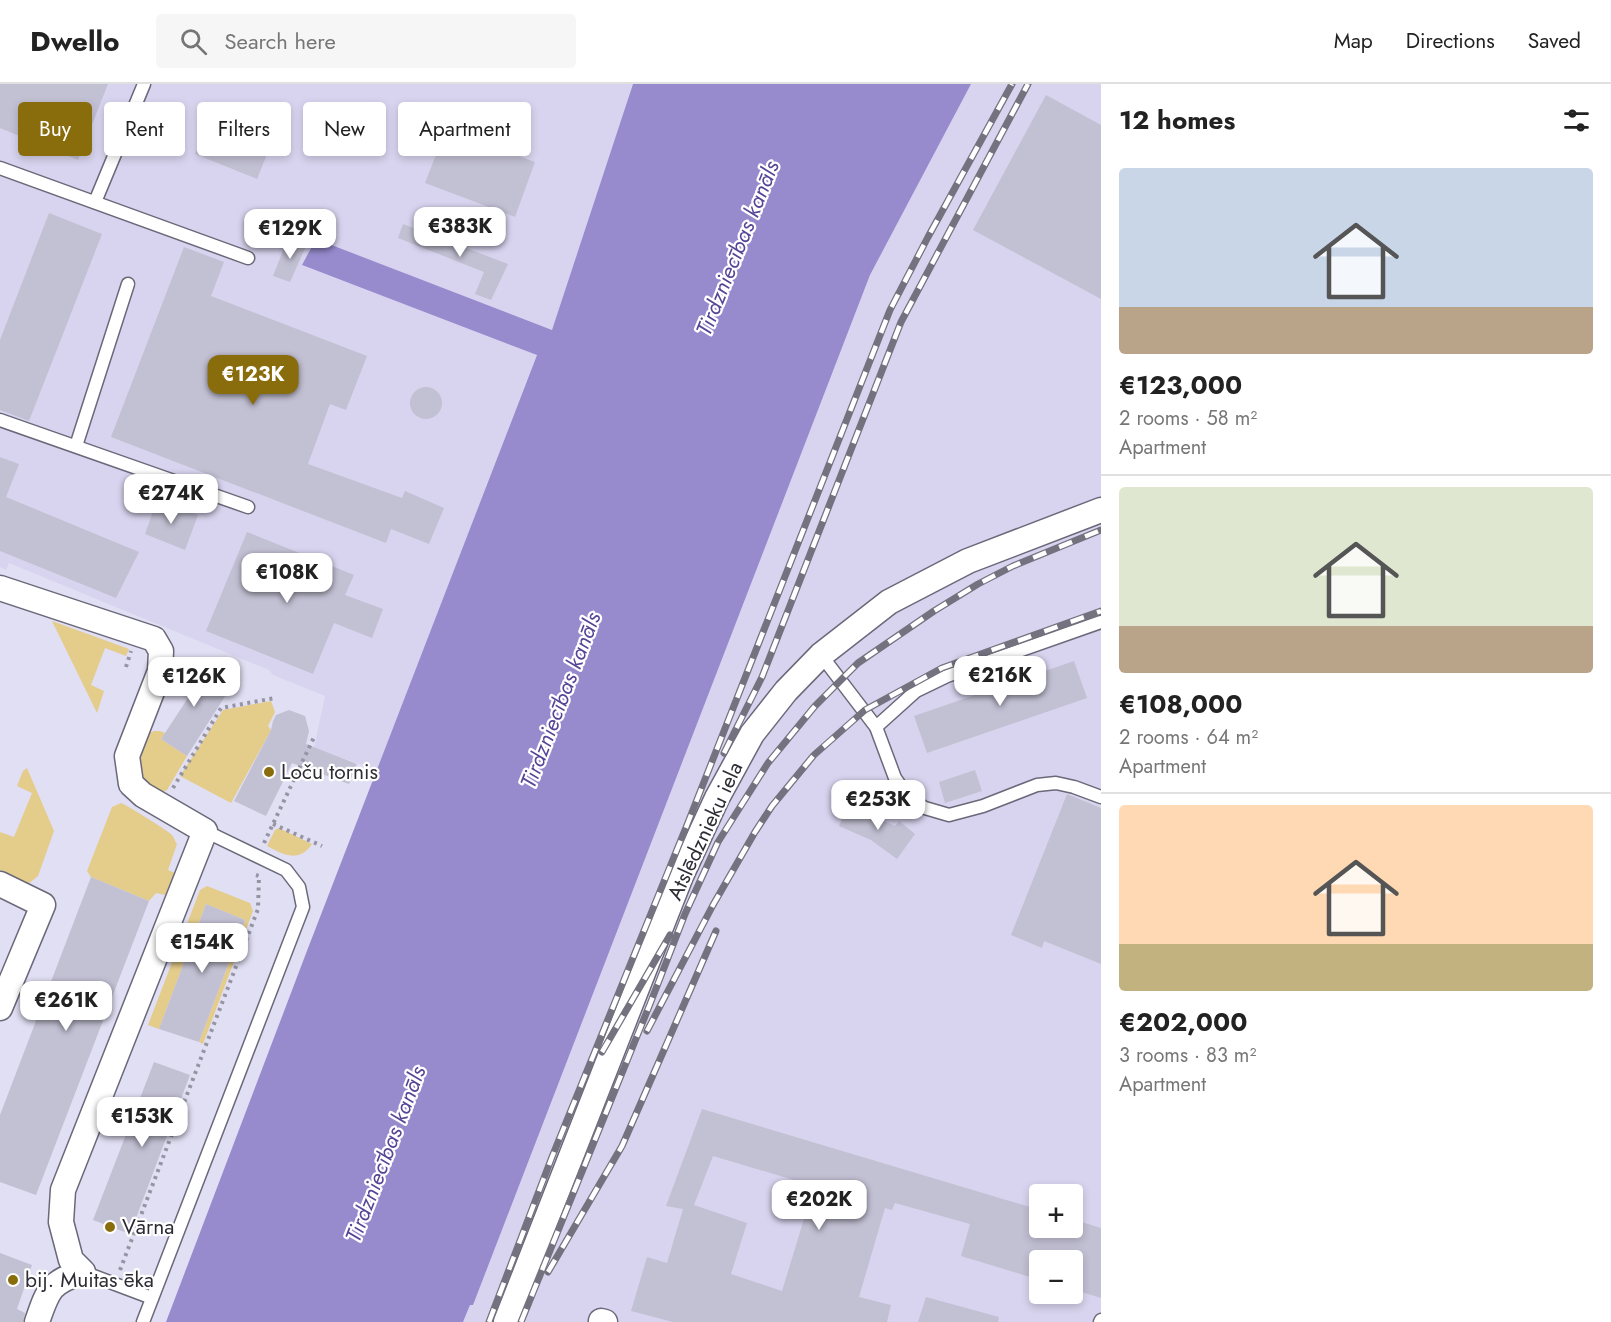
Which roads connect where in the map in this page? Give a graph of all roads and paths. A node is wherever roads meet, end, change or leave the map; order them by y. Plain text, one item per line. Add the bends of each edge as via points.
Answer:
1 (144, 84) edge
2 (0, 168) edge
3 (95, 202) junction
4 (249, 258) dead end
5 (128, 284) dead end
6 (0, 420) edge
7 (76, 446) junction
8 (248, 507) dead end
9 (1101, 510) edge
10 (0, 588) edge
11 (1101, 622) edge
12 (821, 655) junction
13 (274, 698) dead end
14 (876, 728) junction
15 (315, 735) dead end
16 (1101, 797) edge
17 (162, 806) junction
18 (273, 824) junction
19 (205, 831) junction
20 (322, 846) dead end
21 (257, 856) junction
22 (0, 884) edge
23 (0, 1008) edge
24 (83, 1272) junction
25 (114, 1284) junction
26 (152, 1298) junction
27 (37, 1322) edge
28 (143, 1322) edge
29 (507, 1322) edge

1 - 3 lane
2 - 3 lane
3 - 4 lane
5 - 7 lane
6 - 7 lane
7 - 8 lane
9 - 12 street, Atslēdznieku iela via 968,561 889,602
10 - 17 street via 154,639 161,651 160,671 127,756 131,784
11 - 14 lane via 947,676 916,691
12 - 14 lane
12 - 29 street, Atslēdznieku iela via 752,734 712,808 681,876
13 - 17 path via 222,708
14 - 16 lane via 895,778 909,798 925,808 949,815 1037,784 1056,783
15 - 18 path
17 - 19 street
18 - 20 path
18 - 21 path
19 - 21 lane
19 - 24 street via 63,1190 61,1222 71,1260
21 - 25 path via 249,872 259,876 258,909
21 - 26 lane via 286,870 299,887 303,907
22 - 23 street via 43,905
24 - 25 lane
24 - 27 street via 62,1278 51,1287
25 - 26 lane
26 - 28 lane

